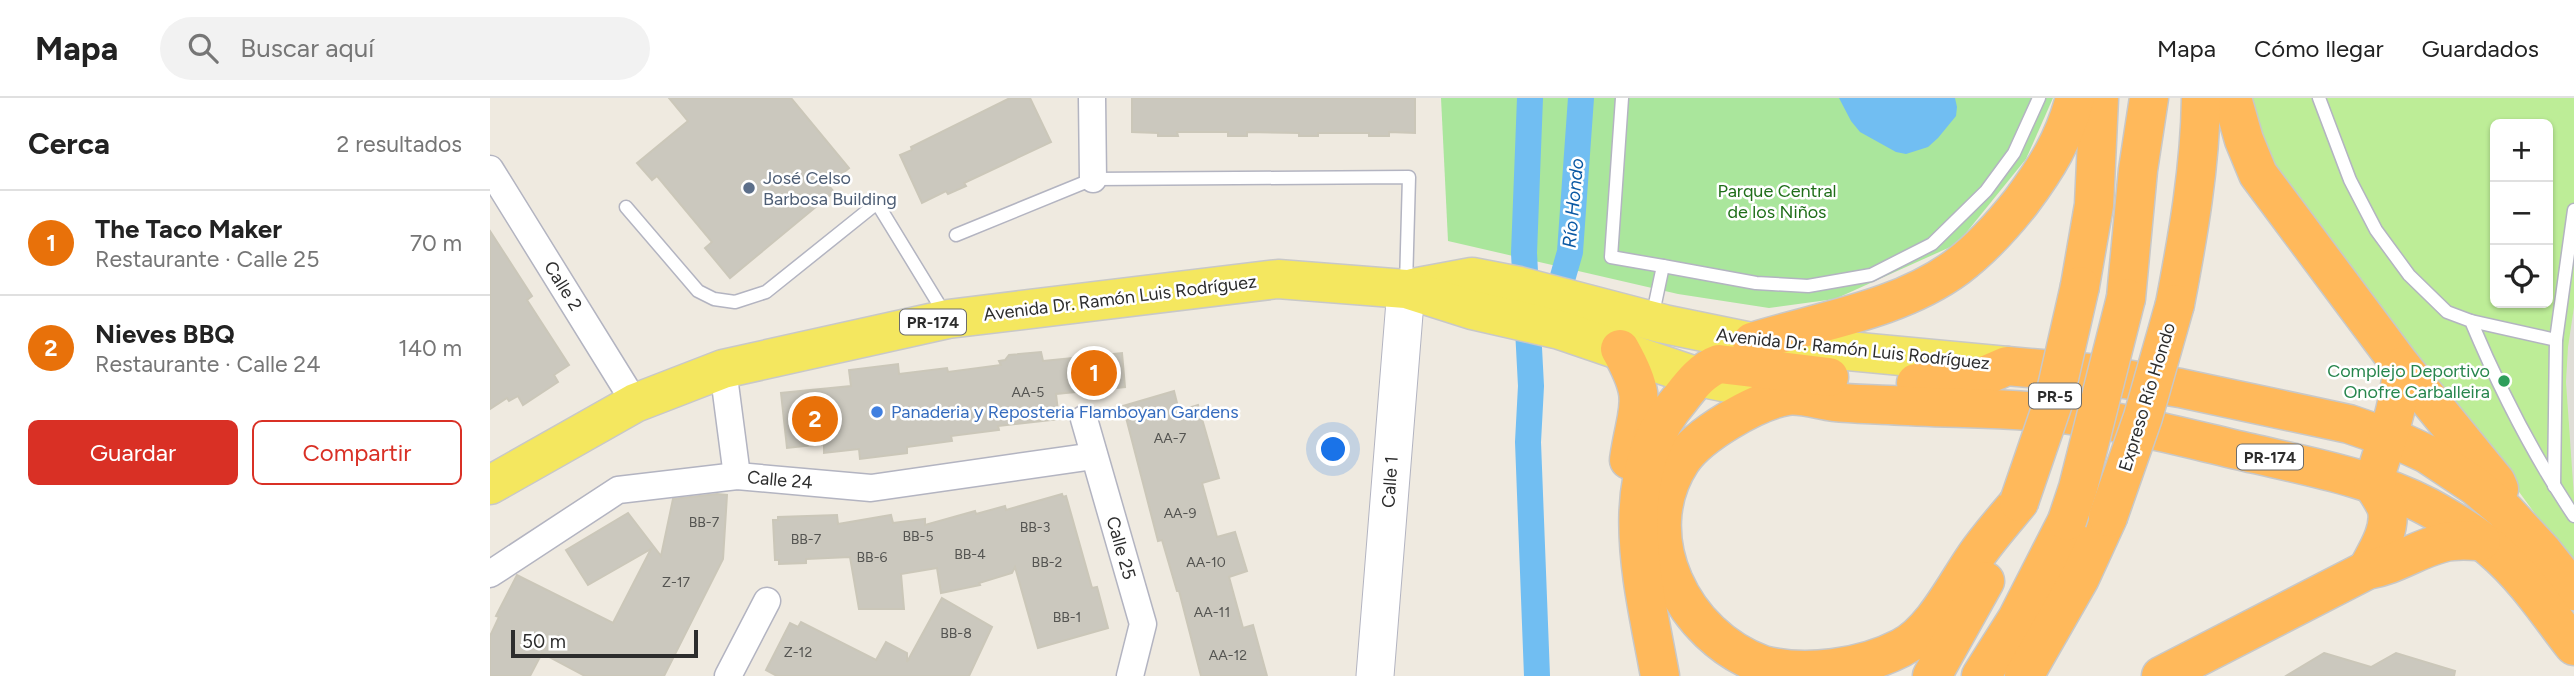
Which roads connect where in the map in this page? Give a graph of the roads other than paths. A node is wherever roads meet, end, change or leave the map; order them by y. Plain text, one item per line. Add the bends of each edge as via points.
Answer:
1 (1092, 98) edge
2 (1622, 98) edge
3 (2039, 98) edge
4 (2074, 98) edge
5 (2099, 98) edge
6 (2130, 98) edge
7 (2149, 98) edge
8 (2202, 98) edge
9 (2232, 98) edge
10 (2319, 98) edge
11 (490, 169) edge
12 (2138, 170) junction
13 (1093, 179) junction
14 (626, 207) dead end
15 (2574, 211) edge
16 (956, 235) dead end
17 (1663, 266) junction
18 (1406, 289) junction
19 (948, 319) junction
20 (2471, 321) junction
21 (1635, 329) junction
22 (2556, 340) junction
23 (1752, 342) junction
24 (2007, 366) junction
25 (2403, 367) junction
26 (723, 369) junction
27 (1698, 377) junction
28 (1788, 396) junction
29 (635, 403) junction
30 (1084, 419) dead end
31 (2386, 437) junction
32 (1094, 456) junction
33 (737, 476) junction
34 (2373, 484) junction
35 (490, 485) edge
36 (2554, 486) junction
37 (2019, 502) junction
38 (2505, 511) junction
39 (2574, 516) edge
40 (2481, 541) junction
41 (2367, 570) junction
42 (490, 574) edge
43 (2574, 591) edge
44 (767, 601) dead end
45 (2574, 646) edge
46 (728, 676) edge
47 (1130, 676) edge
48 (1375, 676) edge
49 (1648, 676) edge
50 (1660, 676) edge
51 (1932, 676) edge
52 (1981, 676) edge
53 (2024, 676) edge
54 (2161, 676) edge

1 - 13 street
2 - 17 lane via 1611,257
3 - 17 lane via 2014,153 1986,191 1932,244 1871,275 1808,286 1756,283
4 - 23 highway via 2056,152 2030,190 1990,239 1956,268 1889,302
5 - 37 highway, PR-5, bridge via 2094,205 2080,286 2054,400
6 - 12 highway
7 - 12 highway
8 - 53 highway, Expreso Río Hondo, bridge via 2192,220 2175,304 2143,417 2108,517 2080,578
9 - 25 highway via 2258,174
10 - 20 lane via 2350,180 2376,230 2409,275 2447,312
11 - 29 street, Calle 2
12 - 52 highway, bridge via 2126,298 2078,488 2067,521 2017,619
13 - 16 lane
13 - 18 lane via 1409,177
14 - 19 lane via 698,291 735,302 766,292 877,203
15 - 22 lane
17 - 21 lane
18 - 19 main road, Avenida Dr. Ramón Luis Rodríguez / PR-174 via 1278,279
18 - 21 main road, Avenida Dr. Ramón Luis Rodríguez via 1472,294 1560,330
18 - 48 street, Calle 1
19 - 26 main road, Avenida Dr. Ramón Luis Rodríguez / PR-174
20 - 22 lane
20 - 36 lane via 2493,374
21 - 23 main road, Avenida Dr. Ramón Luis Rodríguez
21 - 27 main road, Avenida Dr. Ramón Luis Rodríguez
21 - 49 highway via 1634,375 1640,398 1623,522
22 - 36 lane
23 - 24 main road, Avenida Dr. Ramón Luis Rodríguez
24 - 27 highway via 1969,382 1866,381 1719,364
24 - 31 highway, Avenida Dr. Ramón Luis Rodríguez via 2180,388 2349,424
25 - 31 highway via 2398,408
25 - 38 highway via 2496,482
26 - 29 main road, Avenida Dr. Ramón Luis Rodríguez / PR-174
26 - 33 street
27 - 28 main road, Avenida Dr. Ramón Luis Rodríguez
27 - 50 highway via 1662,422 1650,448 1638,509 1643,583
28 - 34 highway, Avenida Dr. Ramón Luis Rodríguez / PR-174 via 2069,415
28 - 37 highway via 1724,423 1699,440 1681,460 1662,508 1667,564 1681,594 1710,632 1740,655 1766,666 1840,669 1905,647 1933,619
29 - 35 main road, Avenida Dr. Ramón Luis Rodríguez / PR-174
30 - 32 street, Calle 25
31 - 34 highway
31 - 38 highway, Avenida Dr. Ramón Luis Rodríguez via 2448,466
32 - 33 street, Calle 24 via 871,488
32 - 47 street, Calle 25 via 1143,624
33 - 42 street, Calle 24 via 618,490
34 - 40 highway, PR-174 via 2424,505
34 - 41 highway via 2387,510 2386,527
36 - 39 lane
37 - 51 highway, PR-5 via 1974,603
38 - 43 highway
40 - 41 highway via 2454,540 2388,567
40 - 45 highway, PR-174 via 2519,577
41 - 54 highway
44 - 46 street

